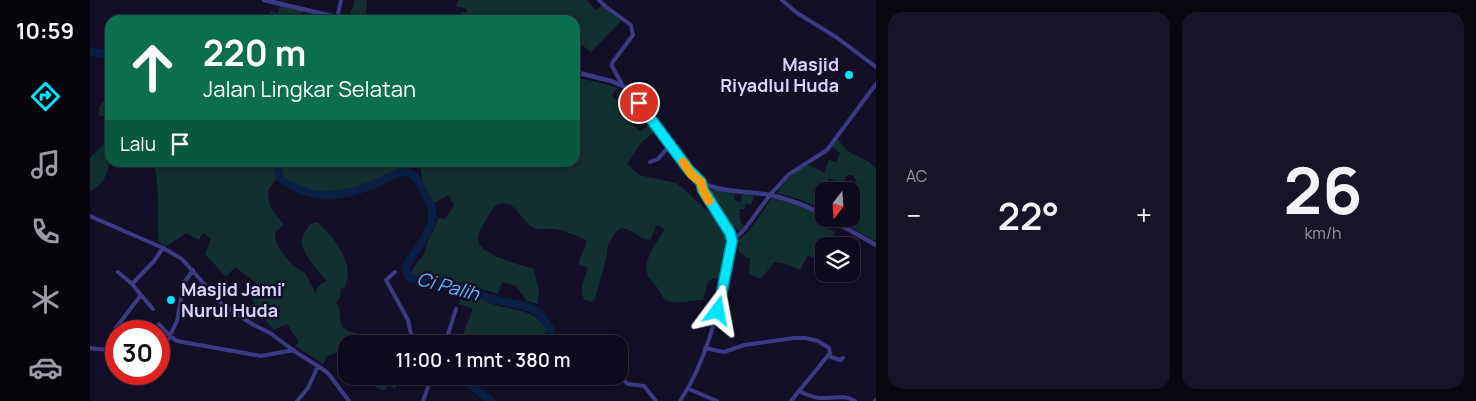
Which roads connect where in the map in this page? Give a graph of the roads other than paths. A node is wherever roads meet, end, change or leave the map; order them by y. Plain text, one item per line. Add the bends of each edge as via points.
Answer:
1 (264, 0) edge
2 (341, 0) edge
3 (600, 0) edge
4 (782, 0) edge
5 (276, 1) edge
6 (326, 15) edge
7 (338, 15) edge
8 (876, 67) edge
9 (580, 73) edge
10 (876, 84) edge
11 (624, 86) junction
12 (670, 145) junction
13 (650, 162) dead end
14 (701, 182) junction
15 (770, 195) junction
16 (815, 211) edge
17 (90, 216) edge
18 (847, 228) edge
19 (732, 241) junction
20 (876, 244) edge
21 (163, 248) junction
22 (193, 270) junction
23 (118, 272) dead end
24 (396, 272) dead end
25 (132, 284) junction
26 (141, 295) junction
27 (153, 309) dead end
28 (456, 309) dead end
29 (412, 335) edge
30 (448, 335) edge
31 (170, 336) joint
32 (90, 348) edge
33 (706, 348) junction
34 (294, 350) junction
35 (828, 356) junction
36 (844, 358) dead end
37 (318, 366) junction
38 (628, 384) edge
39 (429, 385) edge
40 (689, 389) junction
41 (799, 392) junction
42 (836, 399) edge
43 (297, 401) edge
44 (349, 401) edge
45 (423, 401) edge
46 (656, 401) edge
47 (680, 401) edge
48 (716, 401) edge
49 (792, 401) edge
50 (855, 401) edge

1 - 5 street
2 - 7 street
3 - 11 street via 632,25 632,35 612,63
4 - 8 street
5 - 6 street
9 - 11 street
10 - 15 street via 827,150 788,175
11 - 12 street
12 - 13 street via 658,159
12 - 14 street
14 - 15 street
14 - 19 street via 710,203 727,226
15 - 16 street
15 - 19 street
17 - 21 street
18 - 20 street
19 - 33 street via 720,303
21 - 22 street
21 - 25 street
22 - 31 street via 184,283 177,321
22 - 34 street via 222,304
23 - 25 street
24 - 29 street via 386,280 408,320
25 - 26 street
26 - 27 street
26 - 32 street via 115,329 108,350
28 - 30 street
31 - 34 street via 177,341 261,356
33 - 35 street via 724,352 744,345 805,338 824,344 829,348
33 - 40 street
34 - 37 street
35 - 36 street
35 - 41 street
37 - 43 street
37 - 44 street via 328,373
38 - 46 street via 644,386
39 - 45 street
40 - 47 street
40 - 48 street
41 - 42 street via 817,398
41 - 49 street
42 - 50 street

